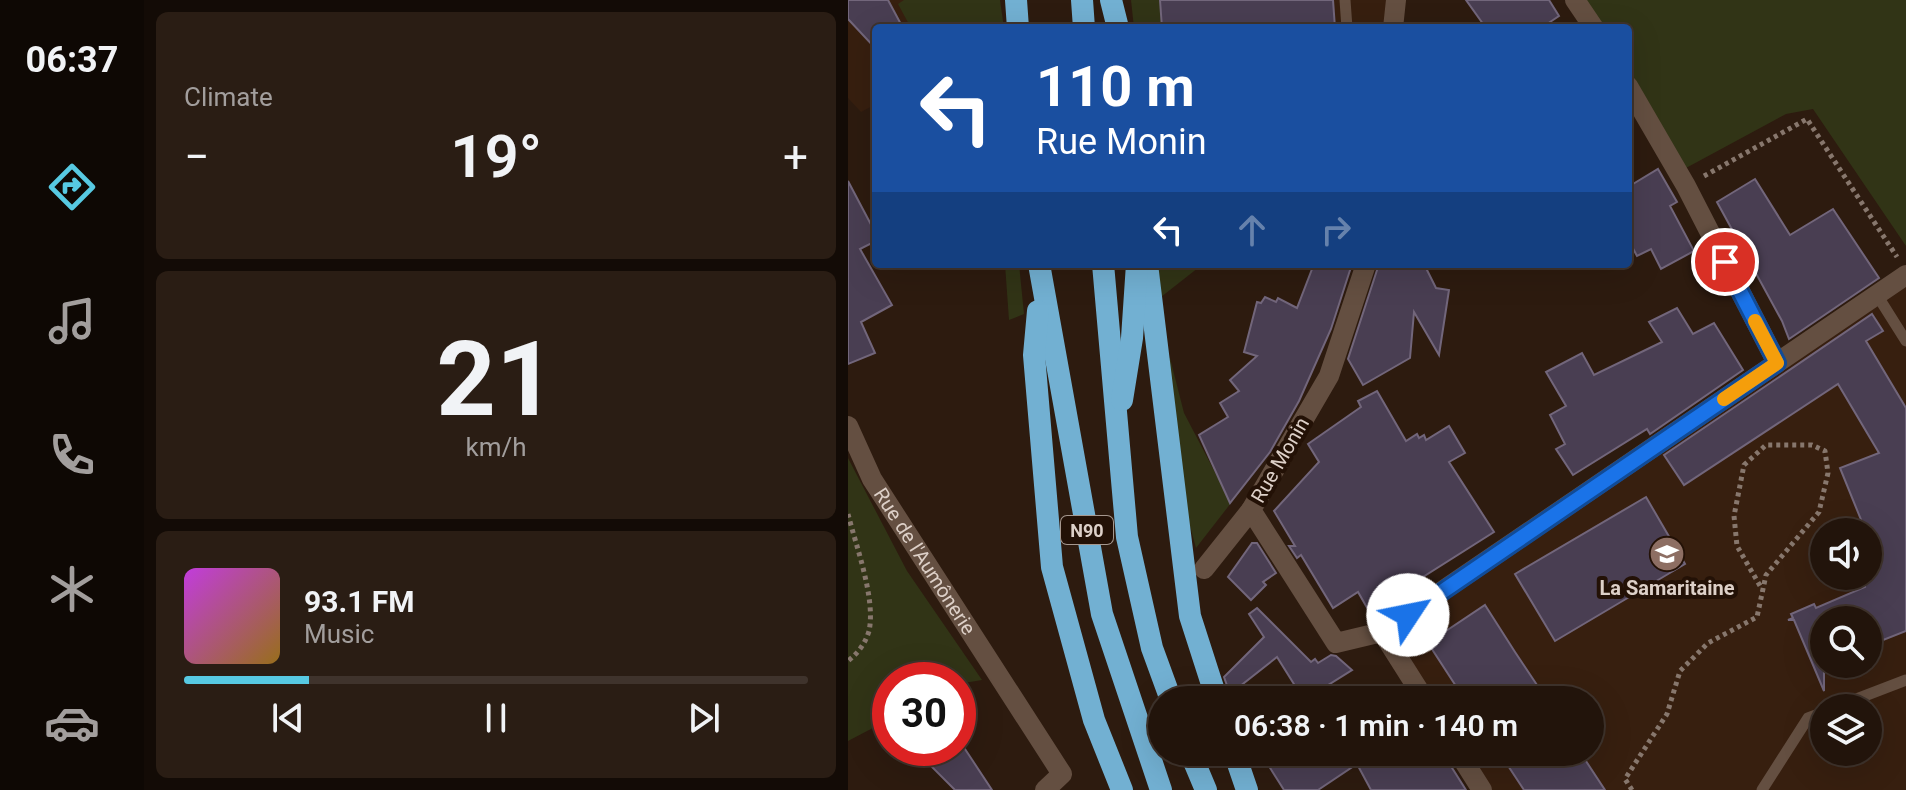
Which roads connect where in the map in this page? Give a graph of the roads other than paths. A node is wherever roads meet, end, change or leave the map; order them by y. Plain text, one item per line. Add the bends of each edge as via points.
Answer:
1 (1014, 0) edge
2 (1082, 0) edge
3 (1111, 0) edge
4 (1121, 0) edge
5 (1345, 0) edge
6 (1396, 0) edge
7 (1575, 0) edge
8 (1017, 24) edge
9 (1084, 24) edge
10 (1120, 24) edge
11 (1121, 24) edge
12 (1347, 24) edge
13 (1393, 24) edge
14 (1591, 24) edge
15 (1632, 93) edge
16 (1902, 267) edge
17 (1103, 268) edge
18 (1137, 268) edge
19 (1147, 268) edge
20 (1365, 268) edge
21 (1040, 273) edge
22 (1877, 295) junction
23 (1906, 341) edge
24 (1777, 363) junction
25 (848, 426) edge
26 (1117, 437) junction
27 (1251, 510) junction
28 (1204, 569) dead end
29 (1382, 632) junction
30 (1906, 680) edge
31 (1166, 686) edge
32 (1212, 686) edge
33 (1416, 686) edge
34 (1870, 694) edge
35 (1810, 717) edge
36 (1196, 766) edge
37 (1239, 766) edge
38 (1467, 766) edge
39 (1045, 790) edge
40 (1122, 790) edge
41 (1161, 790) edge
42 (1206, 790) edge
43 (1247, 790) edge
44 (1482, 790) edge
45 (1762, 790) edge

1 - 8 highway
2 - 9 highway
3 - 10 highway
4 - 11 highway
5 - 12 lane
6 - 13 street
7 - 14 street
15 - 24 street
16 - 22 street
17 - 26 highway, N90
18 - 26 highway
19 - 32 highway via 1190,616
20 - 27 street, Rue Monin via 1329,376
21 - 40 highway via 1034,355 1052,567 1094,720
21 - 41 highway, N90 via 1102,614
22 - 23 lane
22 - 24 street
24 - 29 street
25 - 39 street, Rue de l'Aumônerie via 872,479 1062,774
26 - 31 highway, N90 via 1127,537
27 - 28 street
27 - 29 street, Rue Monin via 1336,643
29 - 33 street
30 - 34 lane
35 - 45 lane
36 - 42 highway
37 - 43 highway
38 - 44 street

